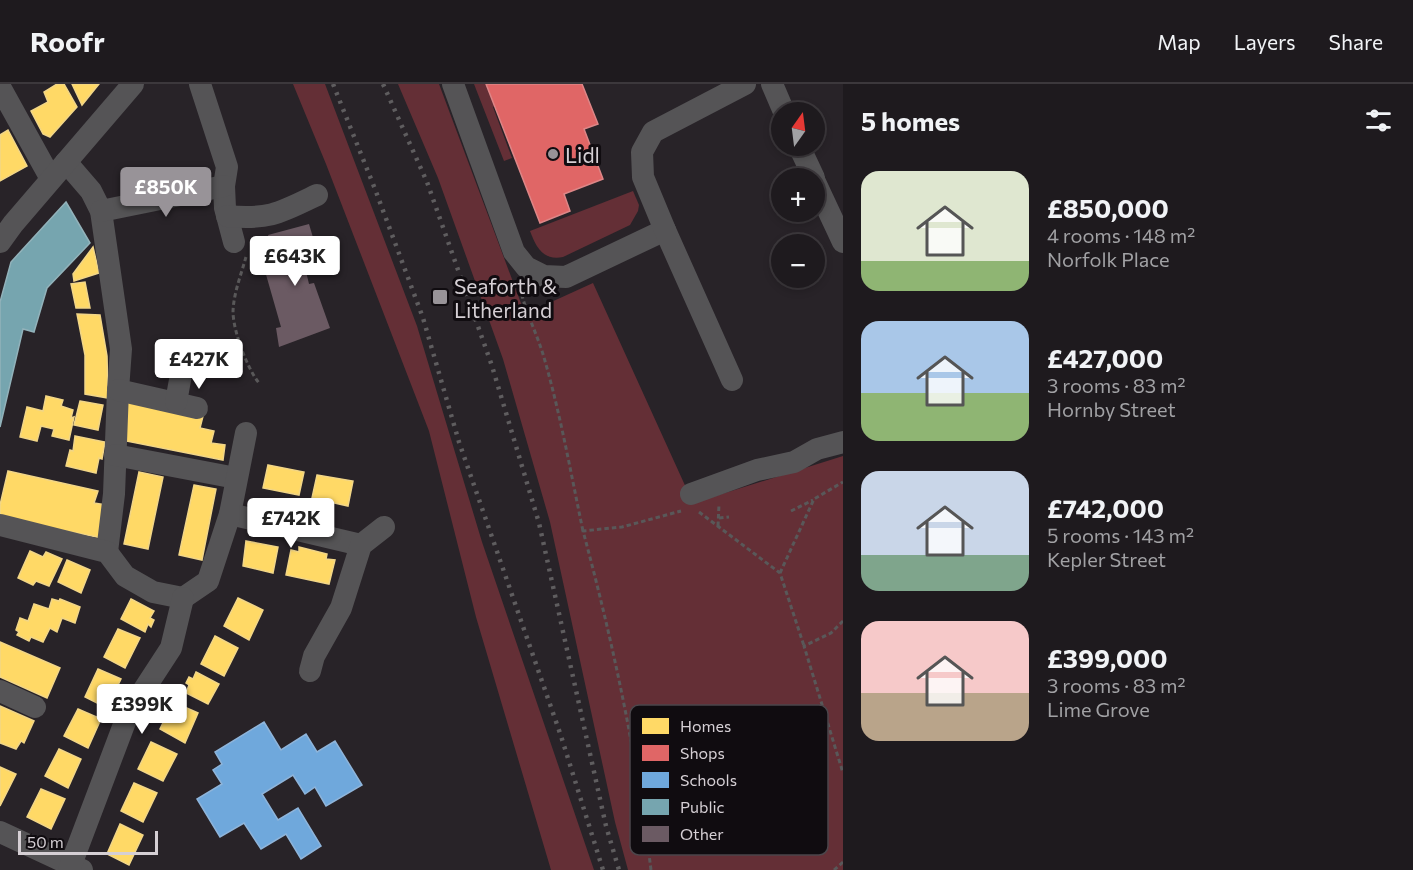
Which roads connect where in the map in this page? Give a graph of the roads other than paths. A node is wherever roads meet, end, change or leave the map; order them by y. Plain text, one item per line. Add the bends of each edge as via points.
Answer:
1 (132, 84) edge
2 (200, 84) edge
3 (453, 84) edge
4 (745, 84) edge
5 (771, 84) edge
6 (0, 87) edge
7 (779, 102) edge
8 (66, 162) junction
9 (51, 179) junction
10 (224, 186) junction
11 (316, 195) dead end
12 (825, 203) edge
13 (101, 211) junction
14 (227, 216) junction
15 (664, 230) junction
16 (0, 242) edge
17 (843, 242) edge
18 (240, 249) road end
19 (182, 369) dead end
20 (732, 380) dead end
21 (118, 390) junction
22 (246, 433) dead end
23 (843, 442) edge
24 (115, 455) junction
25 (236, 478) junction
26 (689, 504) road end
27 (230, 514) junction
28 (0, 525) edge
29 (384, 527) dead end
30 (361, 545) junction
31 (107, 552) junction
32 (183, 598) junction
33 (312, 663) dead end
34 (0, 691) edge
35 (35, 707) dead end
36 (0, 832) edge
37 (74, 868) edge

1 - 8 street
2 - 10 street via 226,167
3 - 15 street via 514,252 526,267 544,276 566,277
4 - 15 street via 653,132 647,142 642,152 643,177
5 - 7 street
6 - 9 street
8 - 9 street
8 - 13 street via 91,191
9 - 16 street
10 - 13 street
10 - 14 street
11 - 14 street via 268,216
12 - 17 street
13 - 21 street via 122,349
14 - 18 street
15 - 20 street
19 - 21 street via 187,405
21 - 24 street
22 - 25 street
23 - 26 street via 817,449 794,462 757,470
24 - 25 street
24 - 31 street
25 - 27 street
27 - 30 street
27 - 32 street via 208,581
28 - 31 street
29 - 30 street
30 - 33 street via 341,608
31 - 32 street via 124,576 153,592
32 - 37 street via 171,648 128,714
34 - 35 street
36 - 37 street

